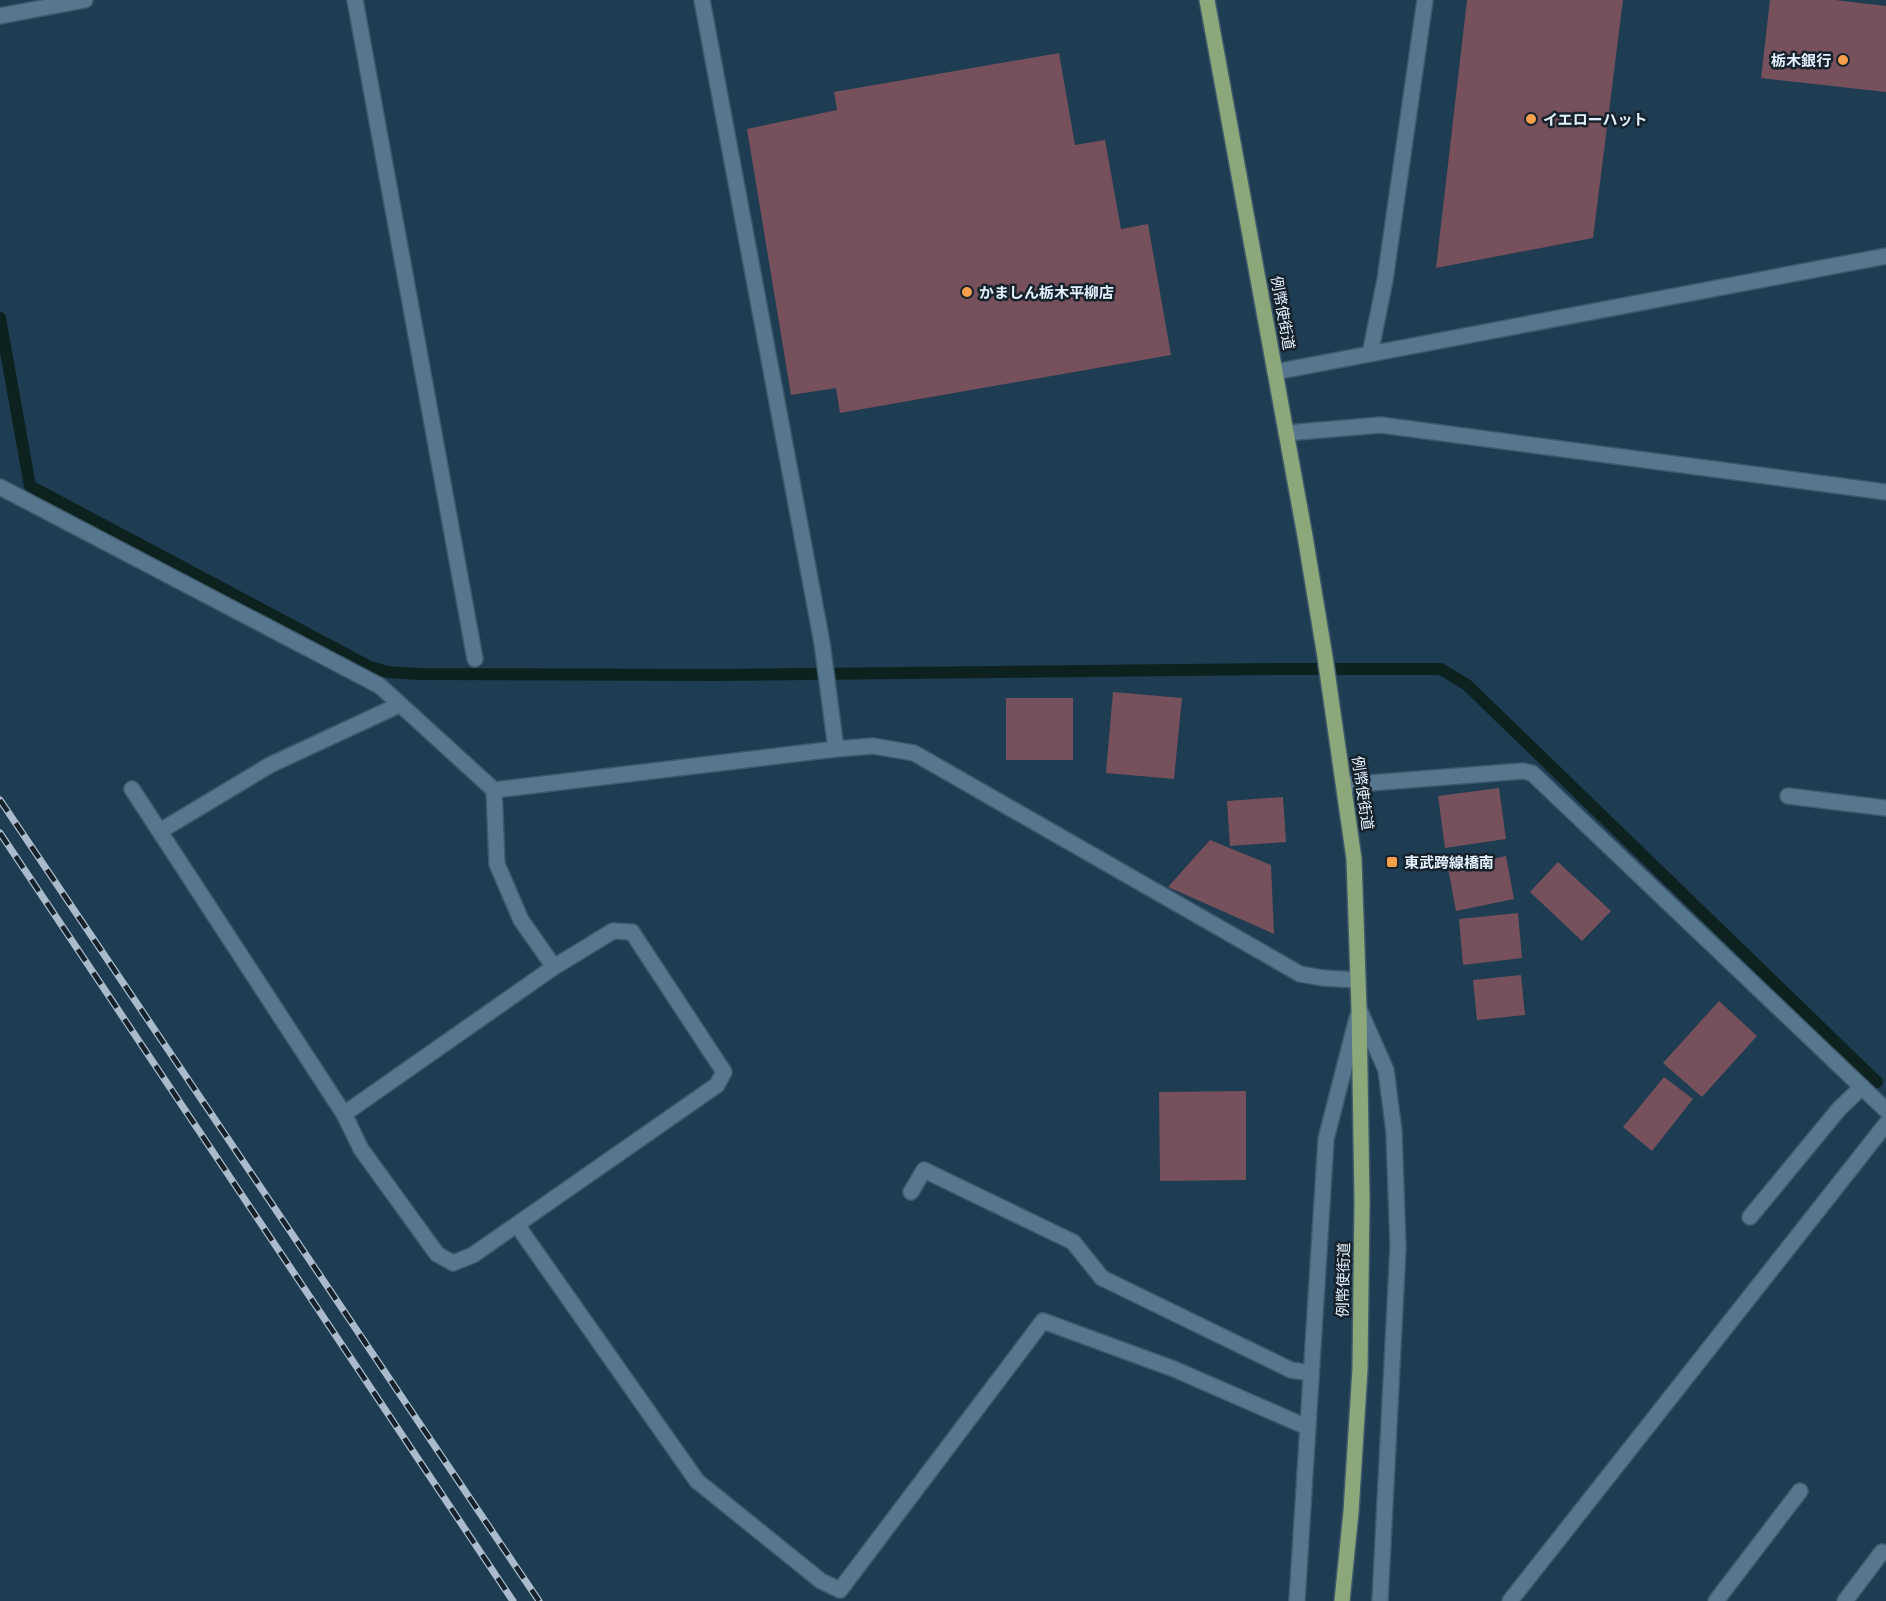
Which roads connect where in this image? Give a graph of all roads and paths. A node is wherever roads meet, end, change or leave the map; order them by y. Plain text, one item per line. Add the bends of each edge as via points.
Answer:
1 (82, 0) edge
2 (355, 0) edge
3 (702, 0) edge
4 (1207, 0) edge
5 (1425, 0) edge
6 (0, 16) edge
7 (1886, 256) edge
8 (1370, 354) junction
9 (1275, 372) junction
10 (1286, 433) junction
11 (0, 487) edge
12 (1886, 492) edge
13 (475, 659) dead end
14 (399, 705) junction
15 (836, 749) junction
16 (1344, 784) junction
17 (132, 789) dead end
18 (494, 790) junction
19 (1788, 796) dead end
20 (1886, 808) edge
21 (160, 831) junction
22 (554, 967) junction
23 (1358, 980) junction
24 (1359, 1009) junction
25 (1862, 1087) junction
26 (1886, 1110) edge
27 (344, 1114) junction
28 (1886, 1124) edge
29 (911, 1192) dead end
30 (1750, 1217) dead end
31 (517, 1224) junction
32 (1311, 1373) junction
33 (1307, 1427) junction
34 (1800, 1491) dead end
35 (1882, 1552) dead end
36 (1297, 1601) edge
37 (1342, 1601) edge
38 (1380, 1601) edge
39 (1510, 1601) edge
40 (1716, 1601) edge
41 (1845, 1601) edge

1 - 6 street
2 - 13 street
3 - 15 street via 822,643
4 - 9 main road, 例幣使街道
5 - 8 street via 1385,280
7 - 8 street
8 - 9 street
9 - 10 main road, 例幣使街道
10 - 12 street via 1381,425
10 - 16 main road, 例幣使街道
11 - 14 street via 380,686
14 - 18 street
14 - 21 street via 270,765
15 - 18 street
15 - 23 street via 873,746 914,753 1300,974
16 - 23 main road, 例幣使街道 via 1354,859
16 - 25 street via 1532,773
17 - 21 street
18 - 22 street via 497,864 521,920
19 - 20 street
21 - 27 street
22 - 27 street
22 - 31 street via 613,931 632,932 724,1072 717,1085
23 - 24 main road, 例幣使街道
24 - 32 street via 1326,1139
24 - 37 main road, 例幣使街道 via 1360,1369
24 - 38 street via 1386,1070 1394,1132 1398,1247
25 - 26 street
25 - 30 street via 1839,1109
27 - 31 street via 362,1149 438,1254 453,1263 473,1255
28 - 39 street
29 - 32 street via 924,1170 1073,1242 1102,1278 1291,1370
31 - 33 street via 697,1481 821,1581 840,1590 1043,1322 1174,1369
32 - 33 street
33 - 36 street
34 - 40 street
35 - 41 street

